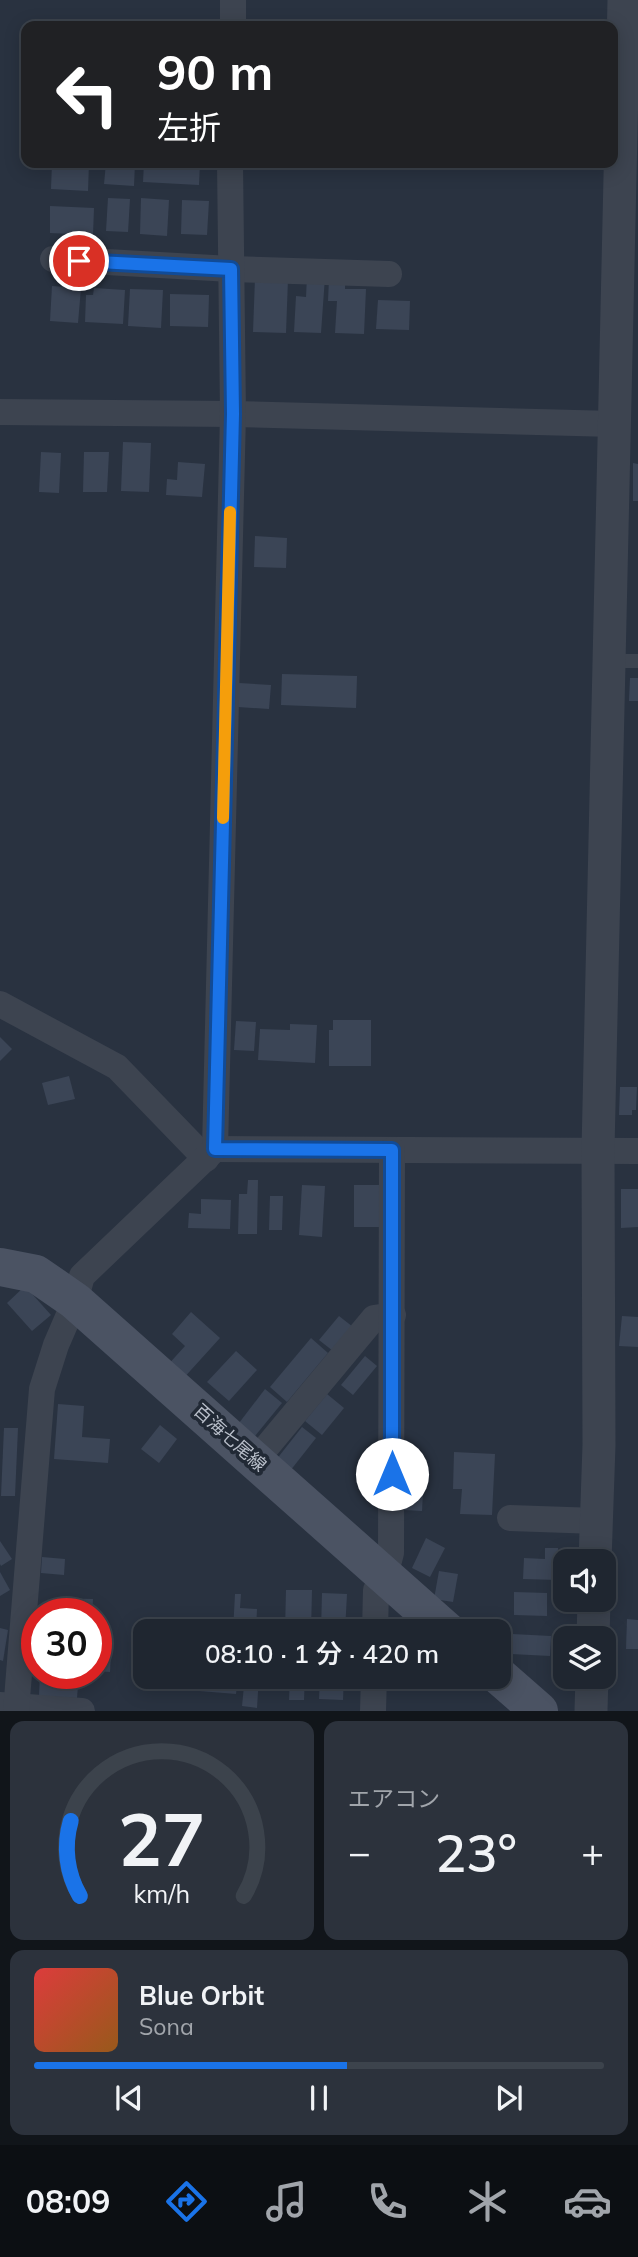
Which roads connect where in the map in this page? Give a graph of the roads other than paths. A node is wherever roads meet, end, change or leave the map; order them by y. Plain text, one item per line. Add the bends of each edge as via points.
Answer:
1 (233, 0) edge
2 (624, 0) edge
3 (233, 21) edge
4 (230, 168) edge
5 (53, 259) dead end
6 (231, 269) junction
7 (389, 274) dead end
8 (0, 412) edge
9 (233, 414) junction
10 (626, 425) edge
11 (624, 661) edge
12 (0, 1004) edge
13 (392, 1150) junction
14 (598, 1150) junction
15 (638, 1151) edge
16 (211, 1154) junction
17 (0, 1267) edge
18 (75, 1300) junction
19 (393, 1315) junction
20 (255, 1461) junction
21 (510, 1517) dead end
22 (597, 1521) junction
23 (596, 1549) edge
24 (385, 1576) junction
25 (375, 1619) edge
26 (433, 1619) edge
27 (511, 1687) edge
28 (374, 1689) edge
29 (592, 1689) edge
30 (11, 1708) edge
31 (82, 1711) edge
32 (373, 1711) edge
33 (538, 1711) edge
34 (591, 1711) edge

1 - 3 street
2 - 10 street
4 - 6 street
5 - 6 street
6 - 7 street
6 - 9 street
8 - 9 street
9 - 10 street
9 - 16 street
10 - 11 street
11 - 14 street
12 - 16 street via 117,1067
13 - 14 street
13 - 16 street
13 - 19 street
14 - 15 street
14 - 22 street
16 - 18 street via 82,1276
17 - 18 main road, 百海七尾線 via 36,1274
18 - 20 main road, 百海七尾線
18 - 30 street via 42,1389
19 - 20 street via 374,1318
19 - 24 street via 391,1553
20 - 24 main road, 百海七尾線
21 - 22 street
22 - 23 street
24 - 25 street via 376,1590
24 - 26 main road, 百海七尾線
27 - 33 main road
28 - 32 street
29 - 34 street
30 - 31 street

